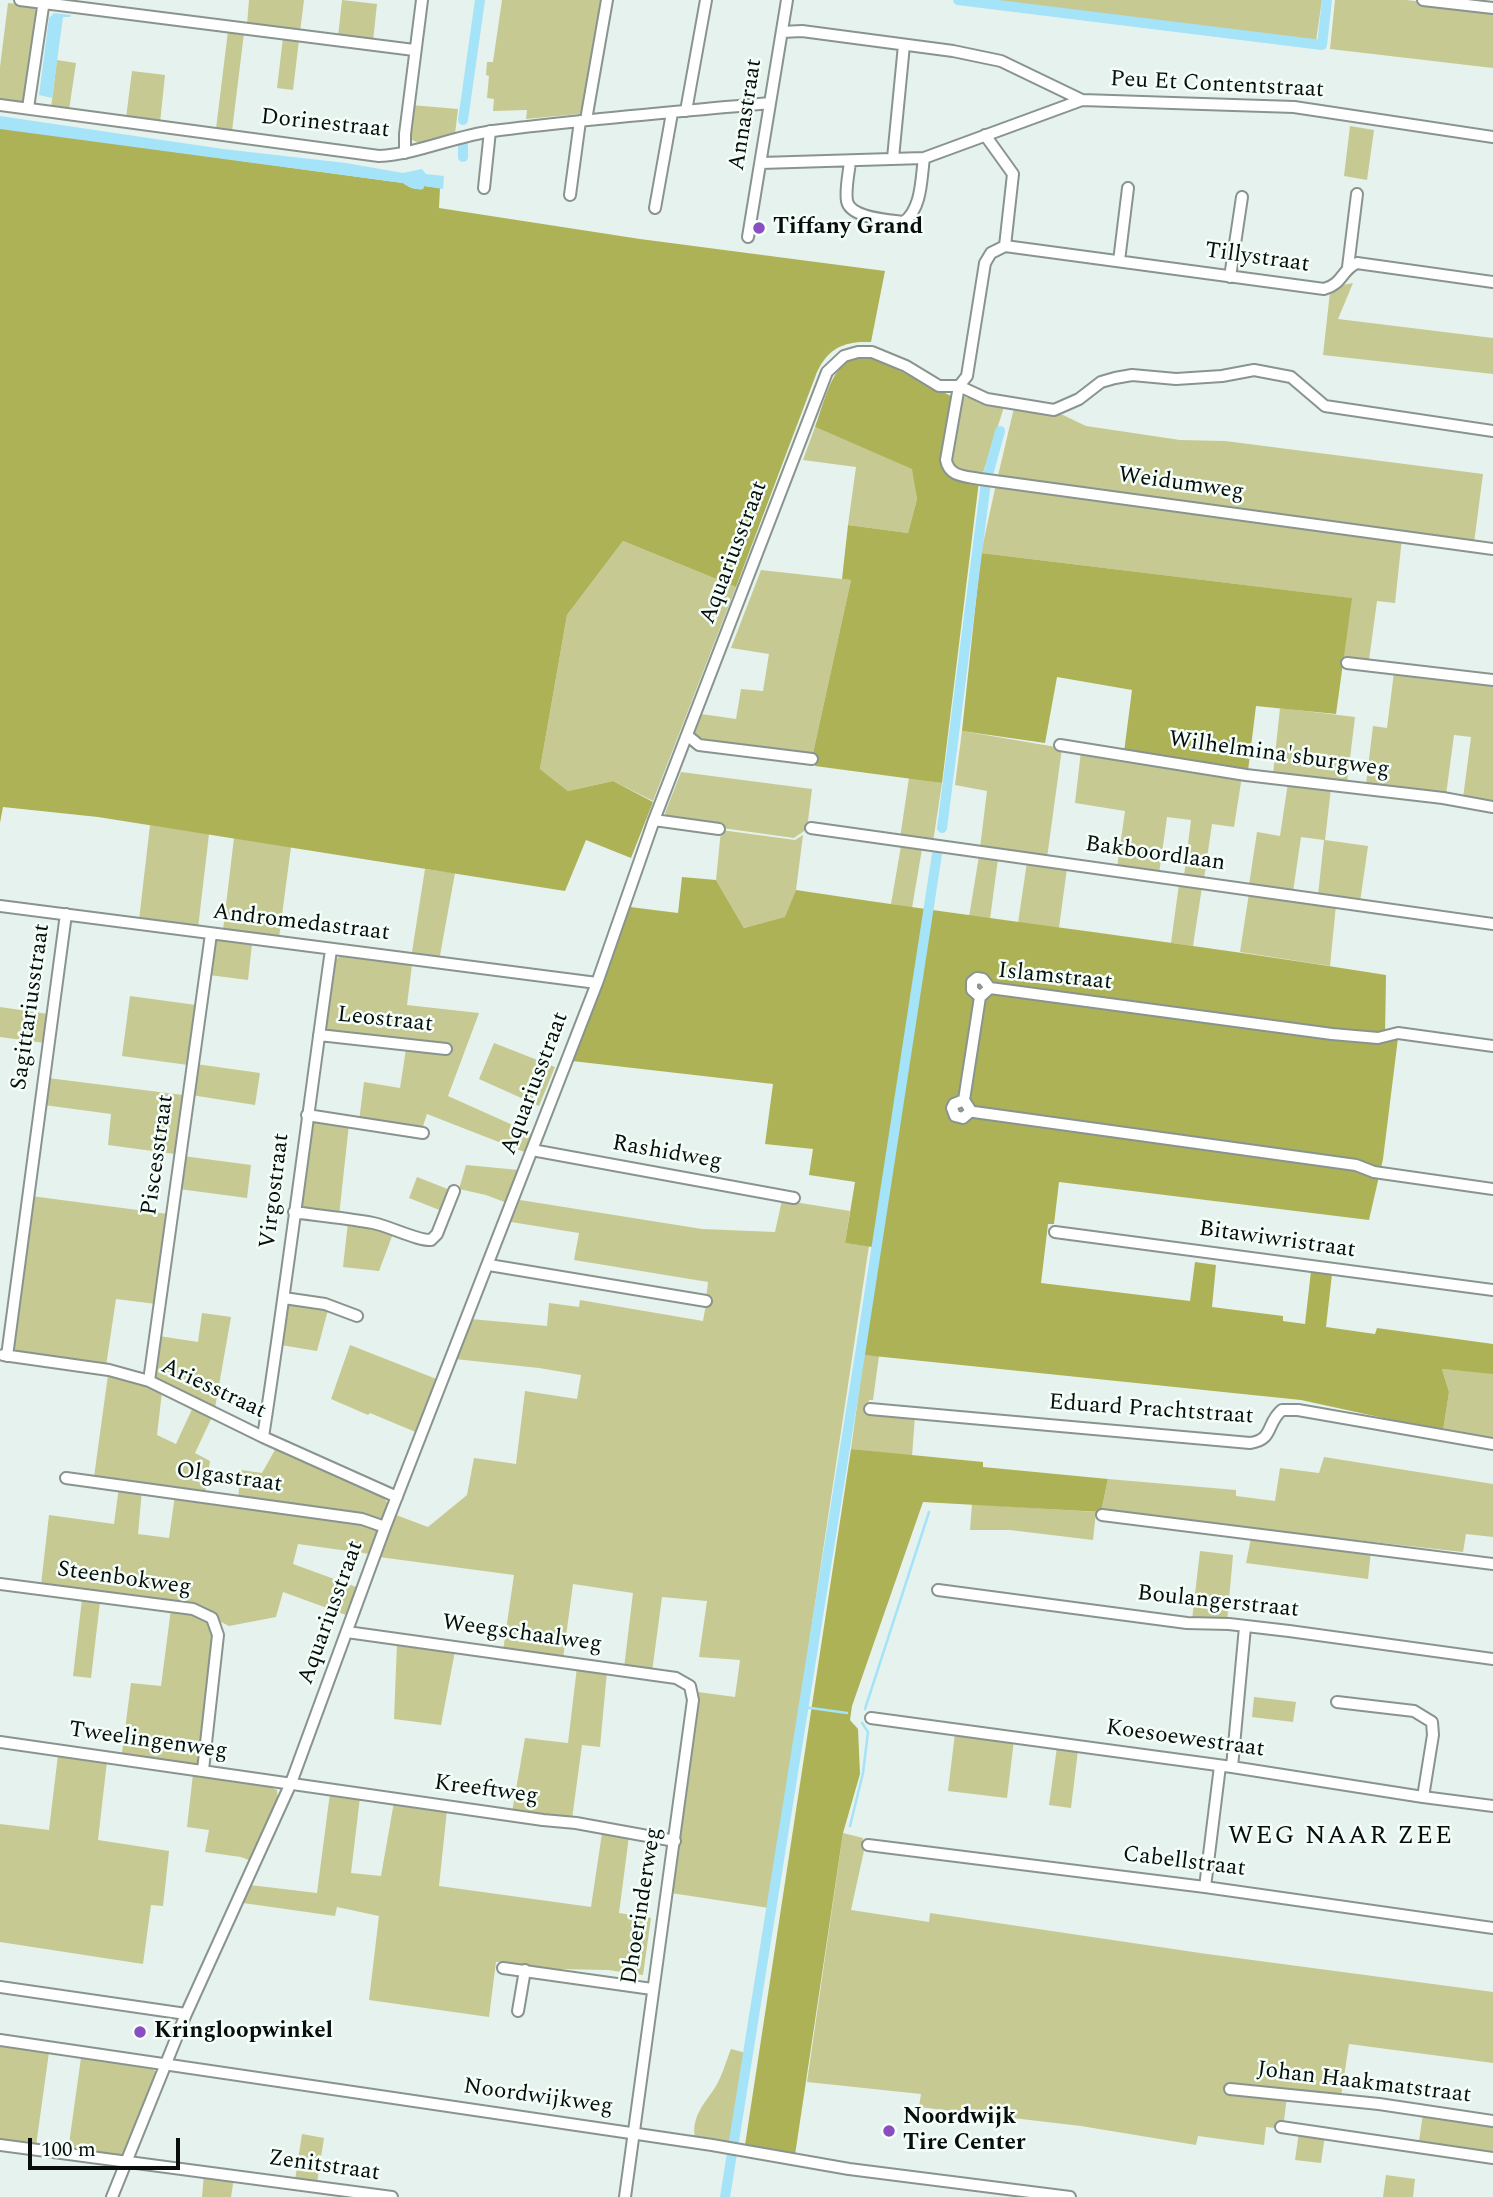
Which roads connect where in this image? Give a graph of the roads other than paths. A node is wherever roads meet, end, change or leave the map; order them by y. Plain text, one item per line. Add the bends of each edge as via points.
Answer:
1 (20, 0) edge
2 (422, 0) edge
3 (607, 0) edge
4 (706, 0) edge
5 (787, 0) edge
6 (1423, 0) edge
7 (44, 1) edge
8 (1493, 8) edge
9 (782, 32) junction
10 (904, 45) junction
11 (414, 50) junction
12 (1082, 100) junction
13 (769, 103) junction
14 (0, 105) edge
15 (28, 108) junction
16 (686, 111) junction
17 (672, 113) junction
18 (583, 120) junction
19 (490, 131) junction
20 (985, 135) junction
21 (1493, 138) edge
22 (405, 153) junction
23 (893, 158) junction
24 (924, 158) junction
25 (849, 161) junction
26 (761, 163) junction
27 (484, 188) dead end
28 (1128, 188) dead end
29 (1357, 194) dead end
30 (570, 195) dead end
31 (1242, 197) dead end
32 (655, 208) dead end
33 (748, 237) dead end
34 (1005, 246) junction
35 (1119, 261) junction
36 (1348, 267) junction
37 (1230, 277) junction
38 (1493, 282) edge
39 (959, 386) junction
40 (1493, 431) edge
41 (1493, 550) edge
42 (1348, 663) dead end
43 (1493, 680) edge
44 (688, 736) junction
45 (1060, 745) dead end
46 (811, 759) dead end
47 (1493, 807) edge
48 (654, 820) junction
49 (811, 828) dead end
50 (719, 829) dead end
51 (0, 905) edge
52 (66, 914) junction
53 (1493, 924) edge
54 (211, 934) junction
55 (331, 950) junction
56 (597, 984) junction
57 (319, 1035) junction
58 (1493, 1046) edge
59 (446, 1049) dead end
60 (964, 1100) junction
61 (971, 1111) junction
62 (306, 1115) junction
63 (423, 1133) dead end
64 (532, 1150) junction
65 (1493, 1189) edge
66 (454, 1191) dead end
67 (794, 1198) dead end
68 (295, 1212) junction
69 (1055, 1233) dead end
70 (489, 1265) junction
71 (1493, 1290) edge
72 (284, 1298) junction
73 (706, 1301) dead end
74 (357, 1316) dead end
75 (3, 1356) edge
76 (149, 1381) junction
77 (870, 1409) dead end
78 (263, 1437) junction
79 (1493, 1444) edge
80 (66, 1478) dead end
81 (397, 1497) junction
82 (1102, 1515) dead end
83 (385, 1527) junction
84 (1493, 1564) edge
85 (0, 1584) edge
86 (938, 1590) dead end
87 (1245, 1627) junction
88 (347, 1632) junction
89 (1493, 1659) edge
90 (690, 1686) joint
91 (1337, 1702) dead end
92 (871, 1718) dead end
93 (0, 1742) edge
94 (1226, 1766) junction
95 (203, 1770) junction
96 (291, 1783) junction
97 (1423, 1797) junction
98 (1493, 1806) edge
99 (675, 1841) junction
100 (868, 1845) dead end
101 (1205, 1886) junction
102 (1493, 1928) edge
103 (503, 1968) dead end
104 (525, 1970) junction
105 (0, 1987) edge
106 (652, 1989) junction
107 (518, 2011) dead end
108 (186, 2014) junction
109 (0, 2040) edge
110 (165, 2064) junction
111 (1230, 2089) dead end
112 (1493, 2121) edge
113 (1281, 2127) dead end
114 (633, 2133) junction
115 (0, 2145) edge
116 (1493, 2158) edge
117 (126, 2162) junction
118 (112, 2197) edge
119 (392, 2197) edge
120 (625, 2197) edge
121 (1070, 2197) edge

1 - 7 street
2 - 11 street
3 - 18 street
4 - 16 street
5 - 9 street, Annastraat
6 - 8 street
7 - 11 street
7 - 15 street
9 - 10 street via 802,30
9 - 13 street, Annastraat
10 - 12 street via 1001,61
10 - 23 street
11 - 22 street
12 - 20 street, Peu Et Contentstraat
12 - 21 street, Peu Et Contentstraat via 1294,107
13 - 16 street, Dorinestraat
13 - 26 street, Annastraat
14 - 15 street, Dorinestraat
15 - 22 street, Dorinestraat via 379,156
16 - 17 street, Dorinestraat
17 - 18 street, Dorinestraat
17 - 32 street
18 - 19 street, Dorinestraat
18 - 30 street
19 - 22 street, Dorinestraat
19 - 27 street
20 - 24 street, Peu Et Contentstraat
20 - 34 street via 1013,174
23 - 24 street
23 - 25 street
24 - 25 street via 916,208 904,222 852,210 847,203
25 - 26 street
26 - 33 street, Annastraat
28 - 35 street
29 - 36 street
31 - 37 street
34 - 35 street, Tillystraat
34 - 39 street via 991,253 985,263 971,366
35 - 37 street, Tillystraat
36 - 37 street, Tillystraat via 1340,282 1324,289
36 - 38 street via 1357,262
39 - 40 street, Aquariusstraat via 987,399 1054,410 1115,378 1176,379 1254,370 1291,377 1325,405
39 - 41 street, Weidumweg via 946,464 954,474
39 - 44 street, Aquariusstraat via 939,386 872,352 844,356 827,372
42 - 43 street
44 - 46 street via 699,745
44 - 48 street, Aquariusstraat
45 - 47 street, Wilhelmina'sburgweg
48 - 50 street
48 - 56 street, Aquariusstraat
49 - 53 street, Bakboordlaan
51 - 52 street, Andromedastraat
52 - 54 street, Andromedastraat
52 - 75 street, Sagittariusstraat
54 - 55 street, Andromedastraat
54 - 76 street, Piscesstraat
55 - 56 street, Andromedastraat
55 - 57 street, Virgostraat
56 - 64 street, Aquariusstraat
57 - 59 street, Leostraat
57 - 62 street, Virgostraat
58 - 60 street, Islamstraat via 1398,1033 1378,1038 1332,1034 990,988 980,997
60 - 61 street
60 - 61 street via 954,1104 955,1116 963,1118
61 - 65 street
62 - 63 street
62 - 68 street, Virgostraat
64 - 67 street, Rashidweg
64 - 70 street, Aquariusstraat
66 - 68 street via 431,1240 372,1223
68 - 72 street, Virgostraat
69 - 71 street, Bitawiwristraat
70 - 73 street
70 - 81 street, Aquariusstraat
72 - 74 street via 325,1304
72 - 78 street, Virgostraat
75 - 76 street, Ariesstraat via 109,1370
76 - 78 street, Ariesstraat
77 - 79 street, Eduard Prachtstraat via 1250,1443 1267,1436 1273,1417 1282,1410 1298,1410
78 - 81 street, Ariesstraat
80 - 83 street, Olgastraat via 362,1519
81 - 83 street, Aquariusstraat
82 - 84 street
83 - 88 street, Aquariusstraat
85 - 95 street, Steenbokweg via 193,1609 212,1618 218,1635
86 - 87 street, Boulangerstraat
87 - 89 street, Boulangerstraat
87 - 94 street
88 - 90 street, Weegschaalweg via 676,1678
88 - 96 street, Aquariusstraat
90 - 99 street, Dhoerinderweg via 693,1700
91 - 97 street via 1413,1710 1432,1722
92 - 94 street, Koesoewestraat
93 - 95 street, Tweelingenweg
94 - 97 street, Koesoewestraat
94 - 101 street
95 - 96 street, Tweelingenweg
96 - 99 street, Kreeftweg
96 - 108 street, Aquariusstraat
97 - 98 street, Koesoewestraat
99 - 106 street, Dhoerinderweg
100 - 101 street, Cabellstraat
101 - 102 street, Cabellstraat
103 - 104 street
104 - 106 street
104 - 107 street
105 - 108 street
106 - 114 street, Dhoerinderweg
108 - 110 street, Aquariusstraat
109 - 110 street, Noordwijkweg
110 - 114 street, Noordwijkweg
110 - 117 street, Aquariusstraat
111 - 112 street, Johan Haakmatstraat
113 - 116 street
114 - 120 street, Dhoerinderweg
114 - 121 street, Noordwijkweg via 849,2169
115 - 117 street, Zenitstraat
117 - 118 street, Aquariusstraat
117 - 119 street, Zenitstraat

